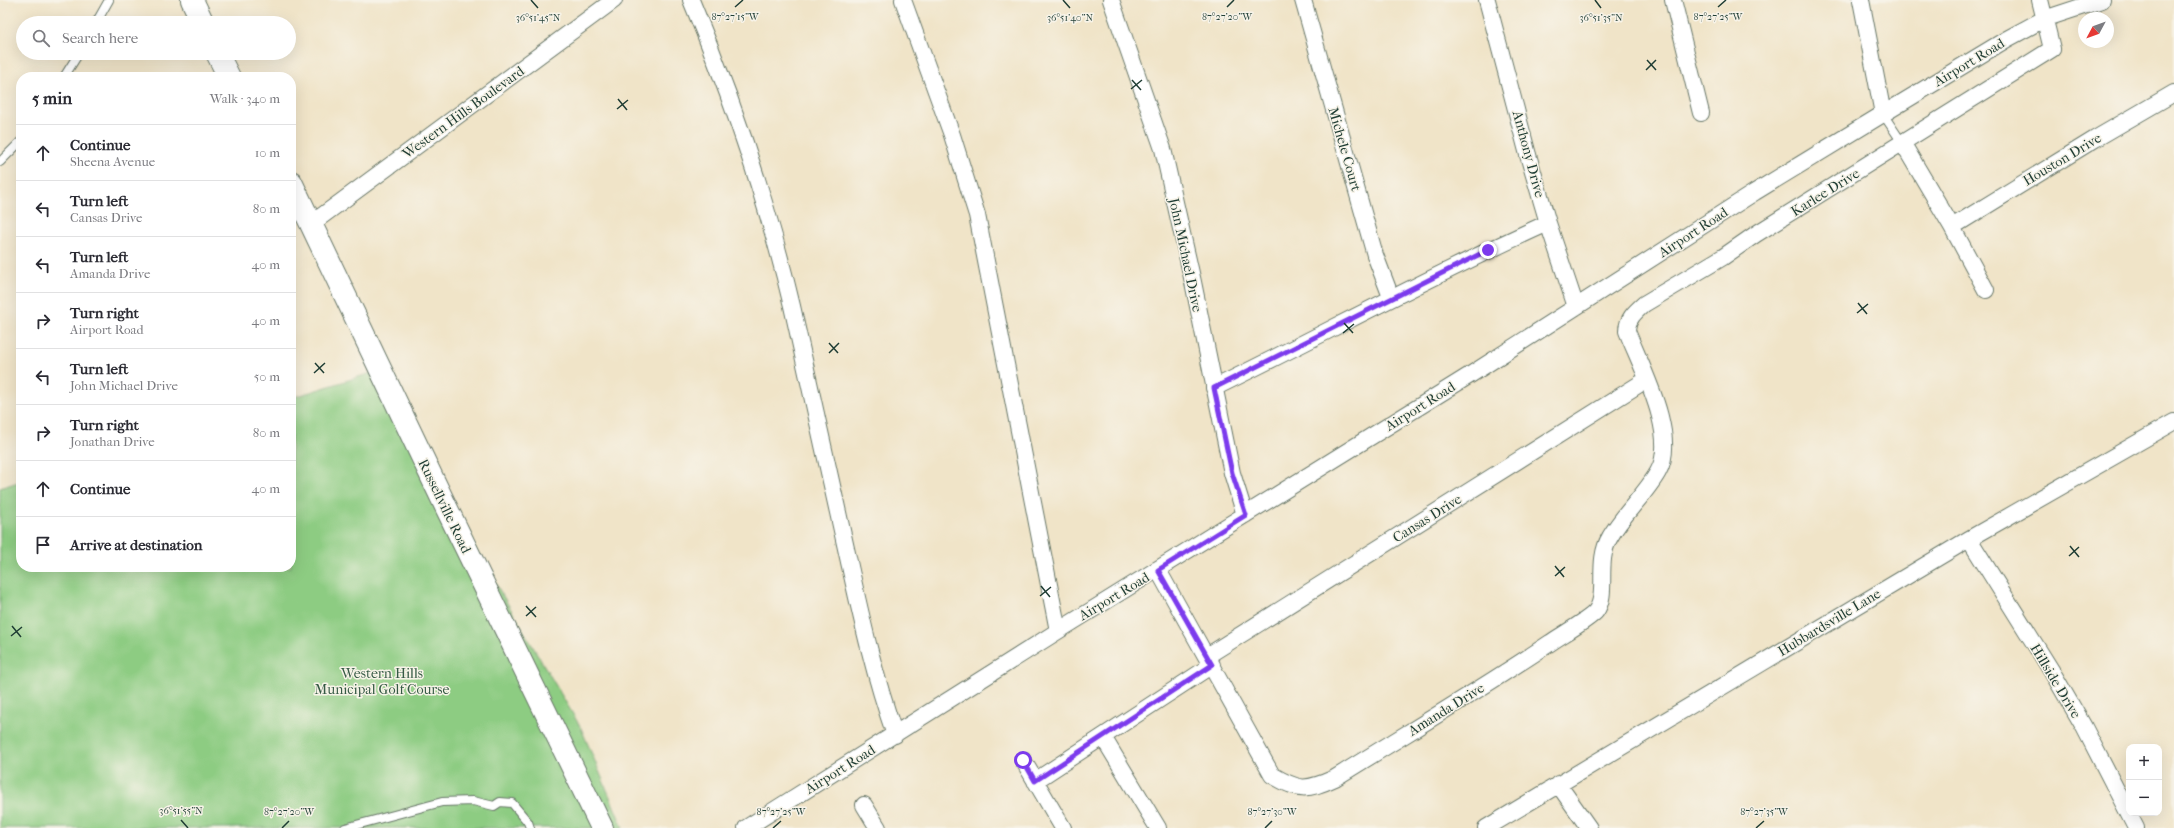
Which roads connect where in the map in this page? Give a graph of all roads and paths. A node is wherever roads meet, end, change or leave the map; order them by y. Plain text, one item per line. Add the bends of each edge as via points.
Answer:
1 (109, 0) edge
2 (192, 0) edge
3 (204, 0) edge
4 (614, 0) edge
5 (691, 0) edge
6 (902, 0) edge
7 (1111, 0) edge
8 (1303, 0) edge
9 (1487, 0) edge
10 (1673, 0) edge
11 (1861, 0) edge
12 (2040, 0) edge
13 (2102, 0) edge
14 (100, 16) edge
15 (200, 16) edge
16 (212, 16) edge
17 (2044, 19) junction
18 (75, 60) edge
19 (220, 60) edge
20 (232, 60) edge
21 (67, 72) edge
22 (226, 72) edge
23 (238, 72) edge
24 (2174, 94) edge
25 (1701, 113) dead end
26 (1883, 114) junction
27 (1903, 144) junction
28 (16, 145) edge
29 (0, 162) edge
30 (296, 192) edge
31 (296, 217) edge
32 (1548, 223) junction
33 (311, 224) junction
34 (1952, 227) junction
35 (1986, 290) dead end
36 (1391, 297) junction
37 (1576, 307) junction
38 (1646, 380) junction
39 (1214, 388) junction
40 (2174, 422) edge
41 (1246, 515) junction
42 (1968, 539) junction
43 (1158, 570) junction
44 (1058, 631) junction
45 (1210, 660) junction
46 (895, 735) junction
47 (1102, 737) junction
48 (1023, 760) dead end
49 (1035, 781) junction
50 (1558, 784) junction
51 (864, 805) dead end
52 (345, 828) edge
53 (530, 828) edge
54 (592, 828) edge
55 (602, 828) edge
56 (746, 828) edge
57 (878, 828) edge
58 (1063, 828) edge
59 (1158, 828) edge
60 (1486, 828) edge
61 (1589, 828) edge
62 (2136, 828) edge

1 - 14 lane
2 - 15 main road
3 - 16 main road
4 - 33 street, Western Hills Boulevard
5 - 46 street via 724,78 758,180 791,305 864,628 883,701
6 - 44 street via 952,135 977,215
7 - 39 street, John Michael Drive via 1163,149
8 - 36 street, Michele Court via 1375,255
9 - 32 street, Anthony Drive
10 - 25 street
11 - 26 street
12 - 17 street
13 - 17 street, Airport Road
17 - 26 street, Airport Road
17 - 27 street, Karlee Drive via 2052,49
18 - 21 lane
19 - 22 main road
20 - 23 main road
24 - 34 street, Houston Drive
26 - 27 lane
26 - 37 street, Airport Road via 1755,192
27 - 34 street
27 - 38 street, Karlee Drive via 1644,304 1634,313 1627,324 1627,331
28 - 29 lane
30 - 33 main road, Russellville Road
31 - 54 main road, Russellville Road via 434,509
32 - 36 street
32 - 37 street, Anthony Drive
33 - 55 main road, Russellville Road
34 - 35 street
36 - 39 street
37 - 41 street, Airport Road
38 - 45 street, Cansas Drive
38 - 45 street, Amanda Drive via 1659,410 1665,442 1659,471 1610,537 1602,556 1603,591 1596,612 1529,657 1335,778 1316,787 1297,788 1272,774
39 - 41 street, John Michael Drive via 1232,473
40 - 42 street, Hubbardsville Lane
41 - 43 street, Airport Road
42 - 50 street, Hubbardsville Lane
42 - 62 street, Hillside Drive via 2051,670 2084,727
43 - 44 street, Airport Road
43 - 45 street, Amanda Drive
44 - 46 street, Airport Road
45 - 47 street, Cansas Drive
46 - 56 street, Airport Road
47 - 49 street, Cansas Drive
47 - 59 street
48 - 49 street
49 - 58 street
50 - 60 street, Hubbardsville Lane
50 - 61 street
51 - 57 street
52 - 53 lane via 435,803 450,802 473,802 494,806 500,802 512,803

